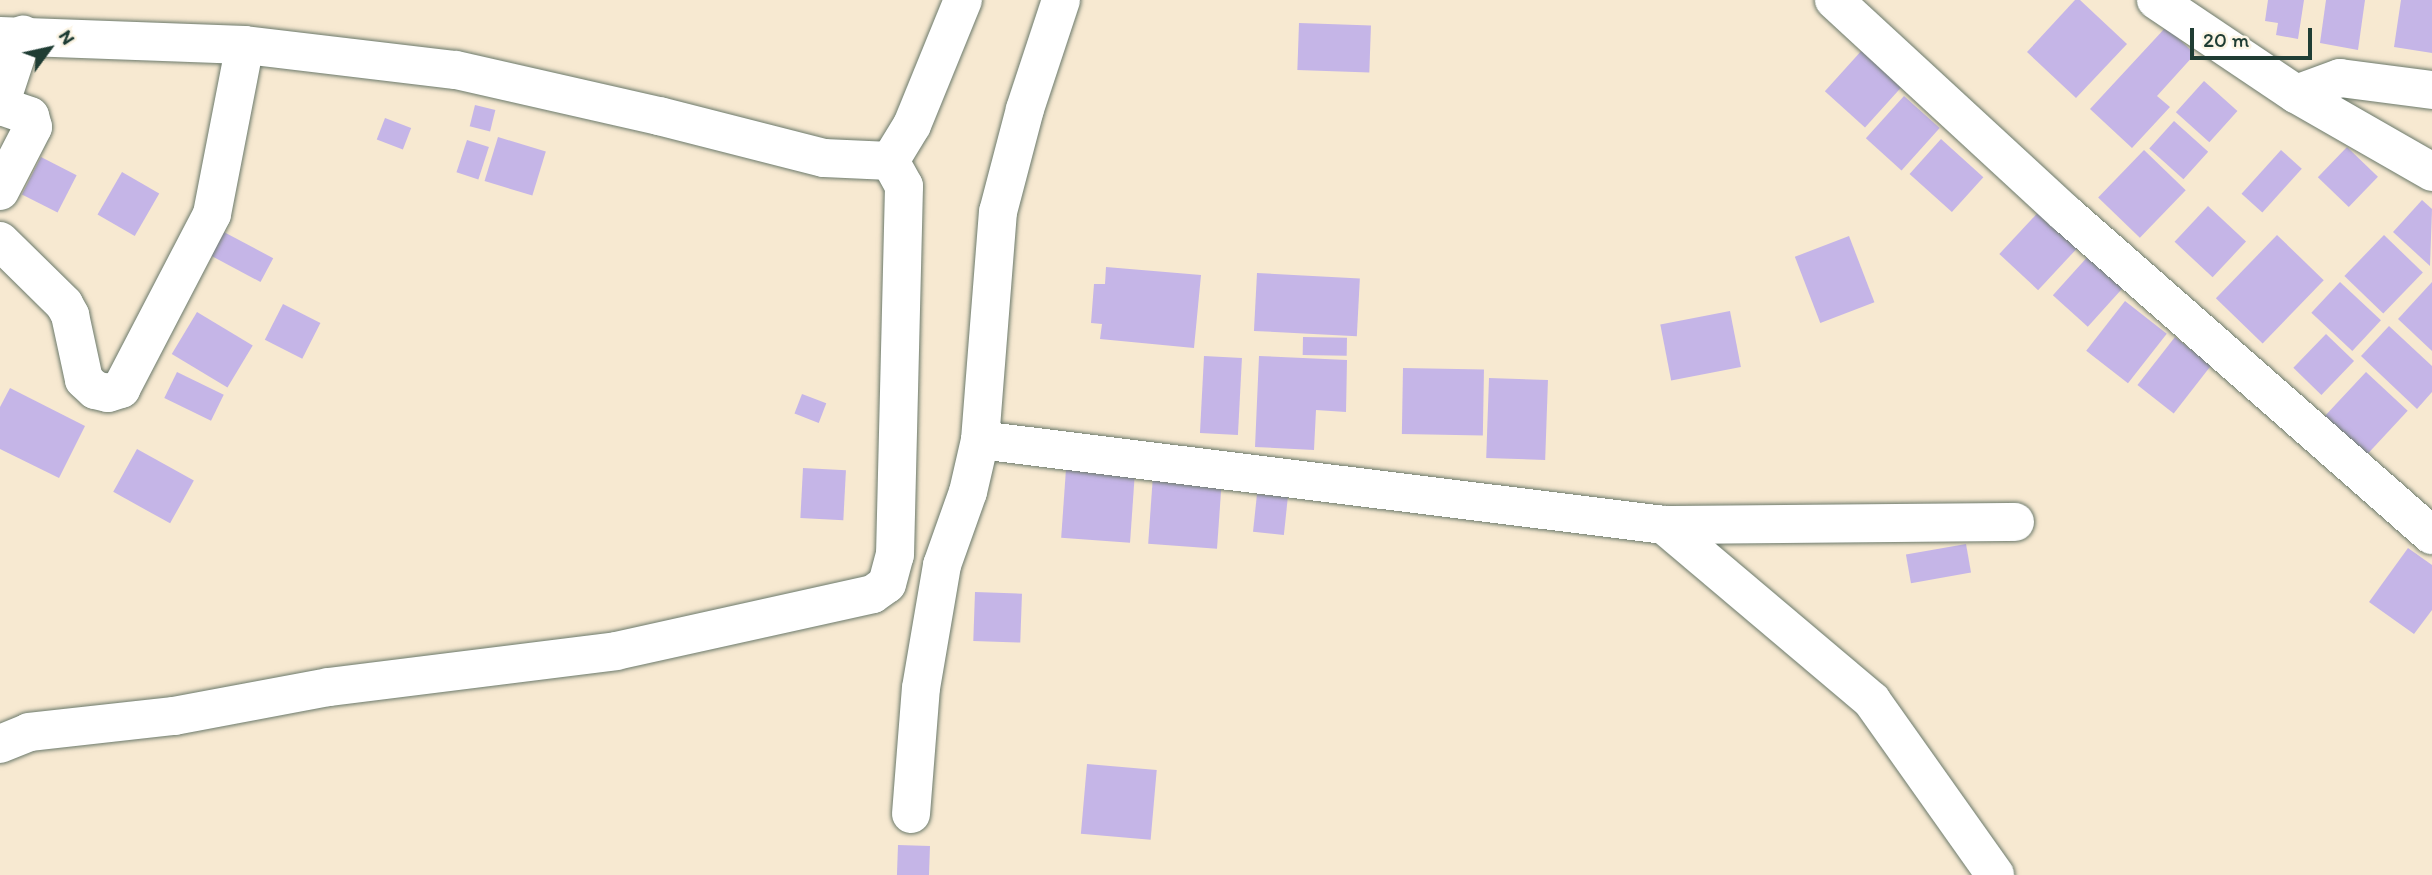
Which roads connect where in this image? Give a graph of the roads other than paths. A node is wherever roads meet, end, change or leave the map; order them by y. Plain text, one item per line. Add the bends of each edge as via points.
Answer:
1 (963, 0) edge
2 (1061, 0) edge
3 (1834, 0) edge
4 (2157, 0) edge
5 (11, 35) edge
6 (245, 45) junction
7 (2432, 90) edge
8 (2296, 94) junction
9 (890, 161) junction
10 (2432, 172) edge
11 (0, 191) edge
12 (0, 241) edge
13 (980, 440) junction
14 (2015, 522) dead end
15 (1664, 525) junction
16 (2432, 535) edge
17 (0, 744) edge
18 (911, 814) dead end
19 (1995, 875) edge

1 - 9 street via 912,125
2 - 13 street via 998,212
3 - 16 street via 2065,213
4 - 8 street
5 - 6 street
5 - 11 street via 1,102 30,116 33,127
6 - 9 street via 456,70 824,158
6 - 12 street via 212,214 121,389 95,390 84,380 64,303
7 - 8 street via 2340,78
8 - 10 street
9 - 17 street via 904,186 895,555 887,584 873,593 616,651 329,687 174,716 29,732
13 - 15 street
13 - 18 street via 968,492 942,565 921,688
14 - 15 street
15 - 19 street via 1872,701

